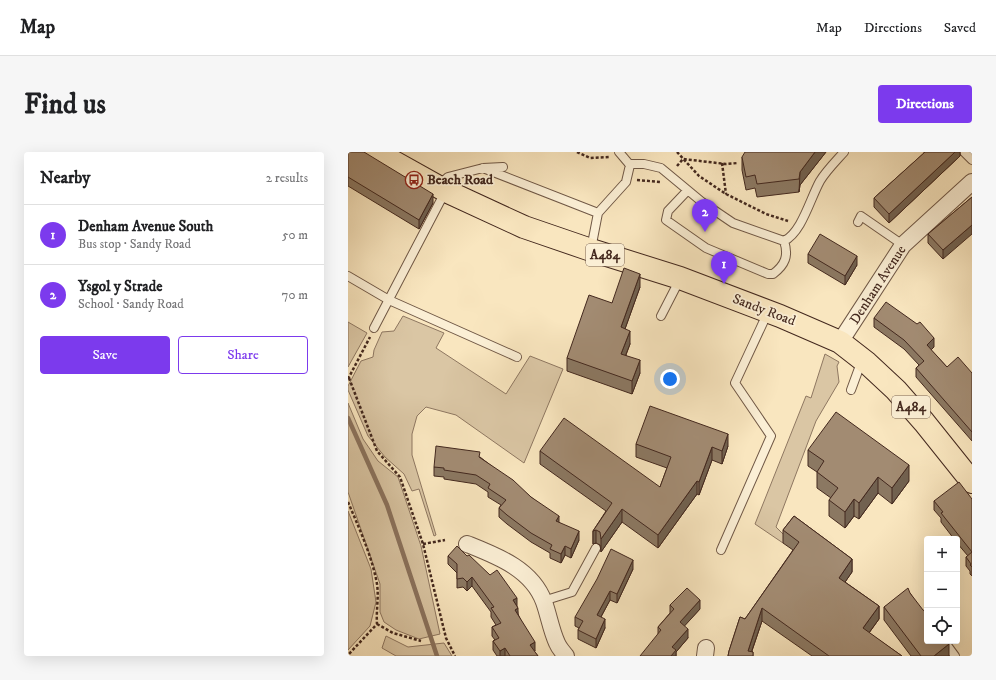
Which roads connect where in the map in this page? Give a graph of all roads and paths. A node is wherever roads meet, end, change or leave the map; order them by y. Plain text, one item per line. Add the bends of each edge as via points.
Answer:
1 (376, 152) edge
2 (577, 152) edge
3 (677, 152) edge
4 (844, 152) edge
5 (964, 152) edge
6 (617, 153) edge
7 (972, 160) edge
8 (722, 163) dead end
9 (629, 164) junction
10 (503, 167) dead end
11 (483, 168) junction
12 (972, 182) edge
13 (442, 189) junction
14 (687, 191) junction
15 (726, 194) junction
16 (598, 214) junction
17 (858, 222) dead end
18 (799, 224) junction
19 (784, 242) junction
20 (903, 245) junction
21 (591, 250) junction
22 (348, 276) edge
23 (680, 278) junction
24 (389, 300) junction
25 (768, 311) junction
26 (661, 316) dead end
27 (374, 328) joint
28 (840, 342) junction
29 (517, 357) dead end
30 (862, 359) junction
31 (348, 379) edge
32 (851, 390) dead end
33 (972, 482) edge
34 (348, 502) edge
35 (445, 540) dead end
36 (423, 544) junction
37 (467, 544) dead end
38 (596, 548) dead end
39 (721, 550) dead end
40 (544, 601) junction
41 (377, 624) junction
42 (421, 641) dead end
43 (946, 644) edge
44 (348, 655) edge
45 (455, 656) edge
46 (566, 656) edge
47 (955, 656) edge

1 - 13 main road, Sandy Road / A484
2 - 6 path via 590,158 610,157
3 - 15 path via 699,176
4 - 18 lane via 820,180
5 - 7 lane
6 - 9 lane
8 - 15 path
9 - 14 lane via 661,168
9 - 16 lane via 626,182
10 - 11 lane
11 - 13 lane via 448,177
11 - 16 lane
12 - 20 street, Denham Avenue
13 - 21 main road, Sandy Road / A484 via 524,227
13 - 24 lane
14 - 19 lane via 733,223
14 - 19 lane via 668,211 666,220 706,248 773,274 784,263 787,250
15 - 18 path via 766,214
16 - 21 lane
17 - 20 lane via 861,216
18 - 19 lane via 791,238
20 - 28 street, Denham Avenue
21 - 23 main road, Sandy Road / A484
22 - 24 lane
23 - 25 main road, Sandy Road / A484
23 - 26 lane
24 - 27 lane
24 - 29 lane
25 - 28 main road, Sandy Road / A484
25 - 39 lane via 735,383 771,436
27 - 31 path
28 - 30 main road, Sandy Road / A484
30 - 32 lane
30 - 33 main road, Sandy Road / A484 via 896,390
31 - 36 path via 377,451 400,477
34 - 41 path via 377,584
35 - 36 path
36 - 45 path via 446,638
37 - 40 street via 512,565 537,588
38 - 40 lane via 572,592
40 - 46 street via 557,644
41 - 42 path via 393,634
41 - 44 path
43 - 47 lane

